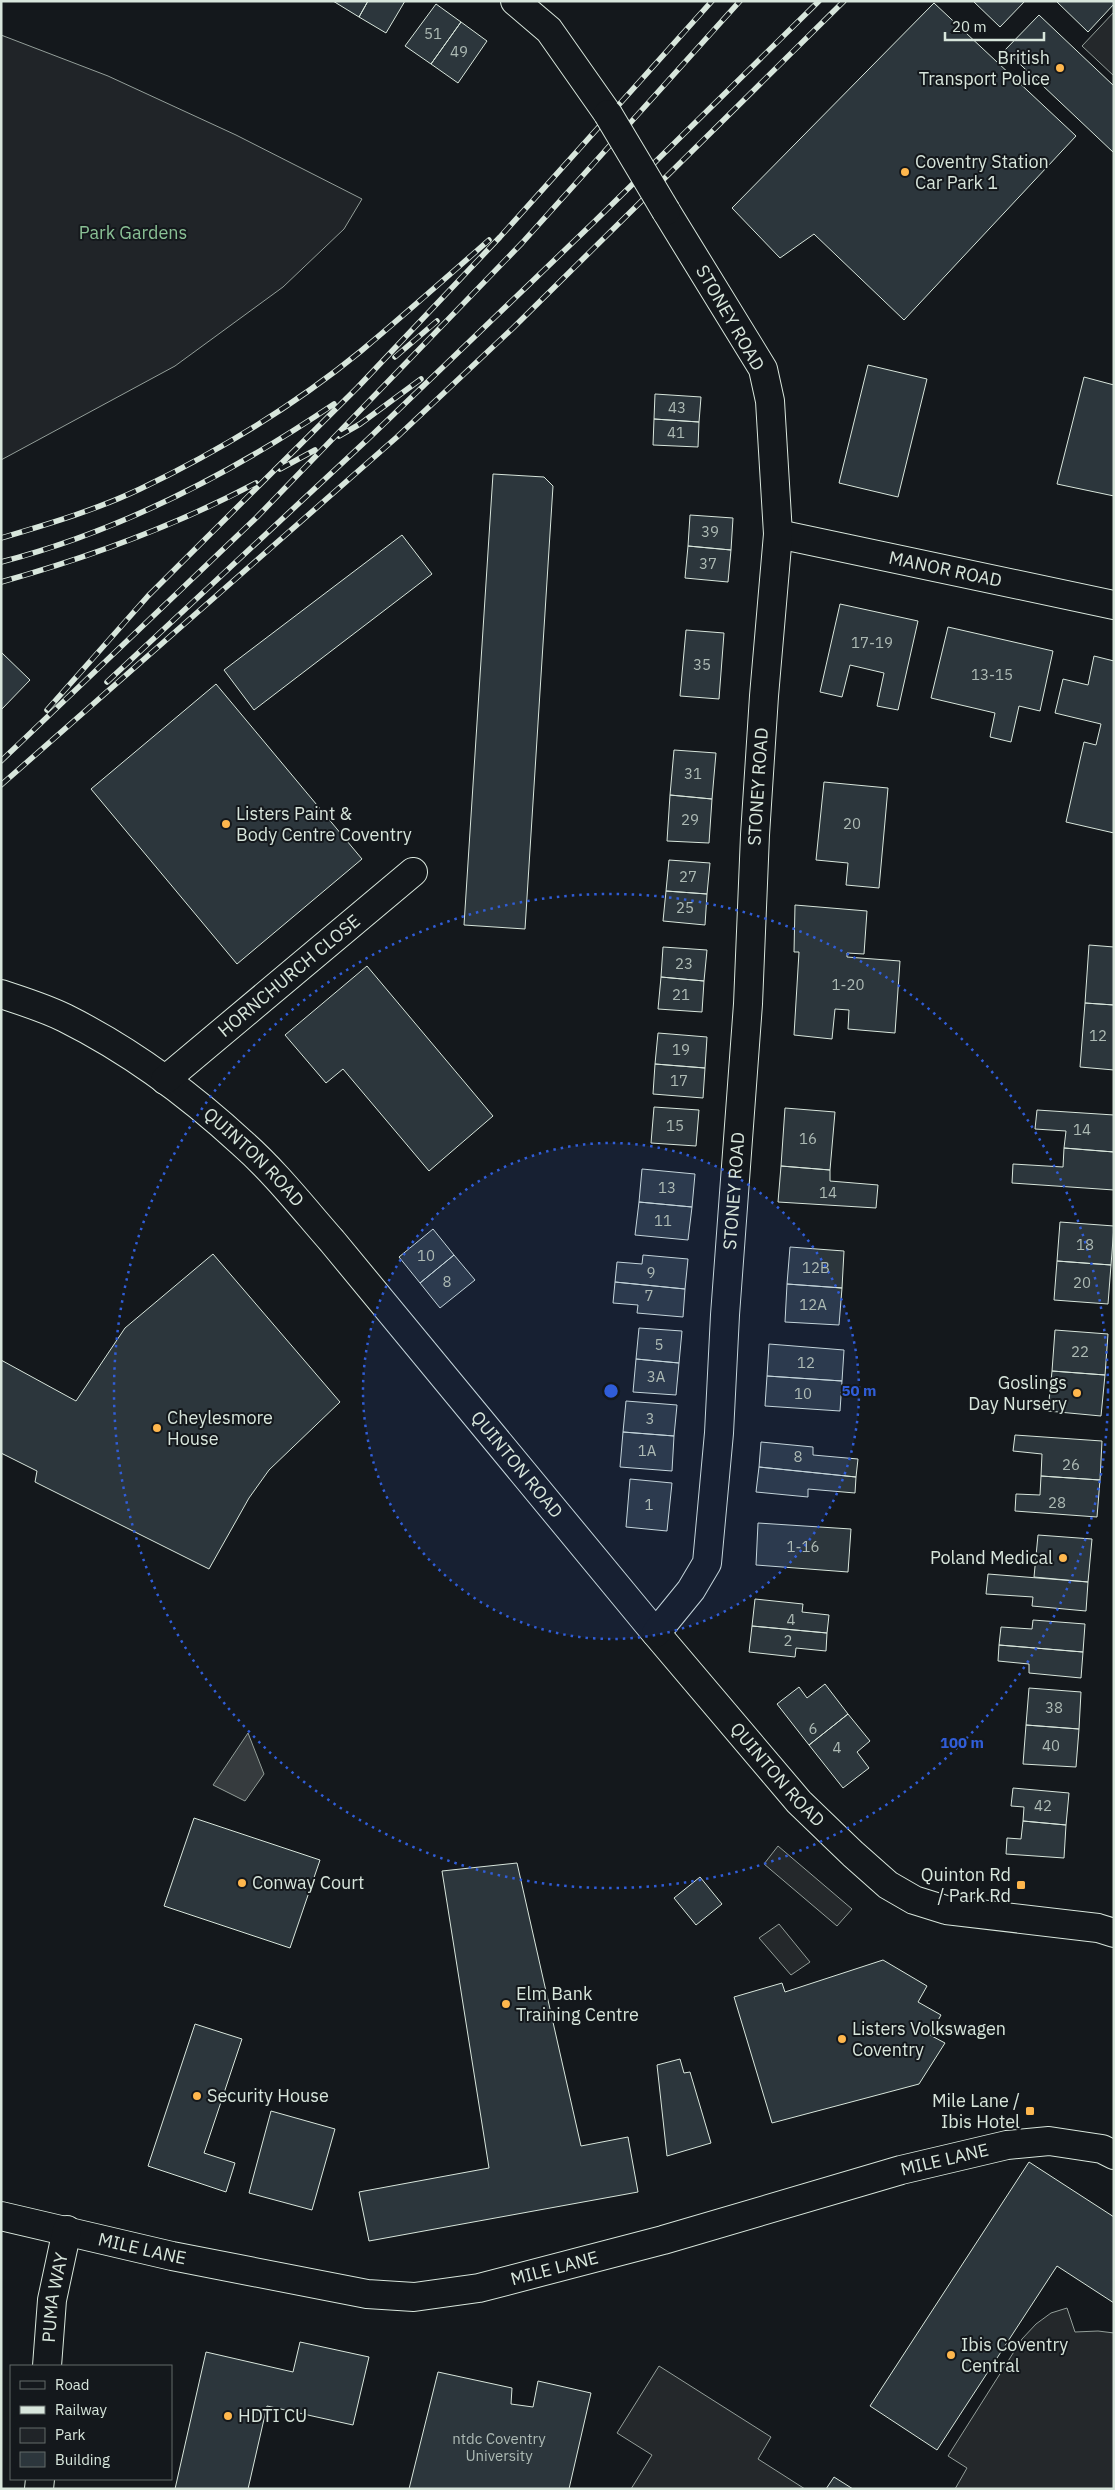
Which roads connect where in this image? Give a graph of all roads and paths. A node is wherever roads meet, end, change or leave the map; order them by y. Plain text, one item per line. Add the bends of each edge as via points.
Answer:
1 (515, 1) edge
2 (778, 534) junction
3 (1114, 605) edge
4 (414, 872) dead end
5 (1, 994) edge
6 (165, 1080) junction
7 (656, 1633) junction
8 (1114, 1920) edge
9 (1028, 1922) junction
10 (1114, 1932) edge
11 (1110, 2148) edge
12 (1, 2216) edge
13 (67, 2230) junction
14 (47, 2365) edge

1 - 2 street, STONEY ROAD, bridge via 549,30 608,114 762,369 770,401
2 - 3 street, MANOR ROAD
2 - 7 street, STONEY ROAD via 764,696 748,1004 719,1433 707,1563 691,1590
4 - 6 street, HORNCHURCH CLOSE
5 - 6 street, QUINTON ROAD via 65,1018
6 - 7 street, QUINTON ROAD via 243,1143 279,1180
7 - 9 street, QUINTON ROAD via 799,1802 888,1885 914,1900 946,1910
8 - 9 street, QUINTON ROAD
9 - 10 street, QUINTON ROAD
11 - 13 street, MILE LANE via 1049,2141 1007,2145 901,2170 663,2240 479,2288 414,2297 366,2294 172,2256
12 - 13 street, MILE LANE
13 - 14 street, PUMA WAY via 52,2300

